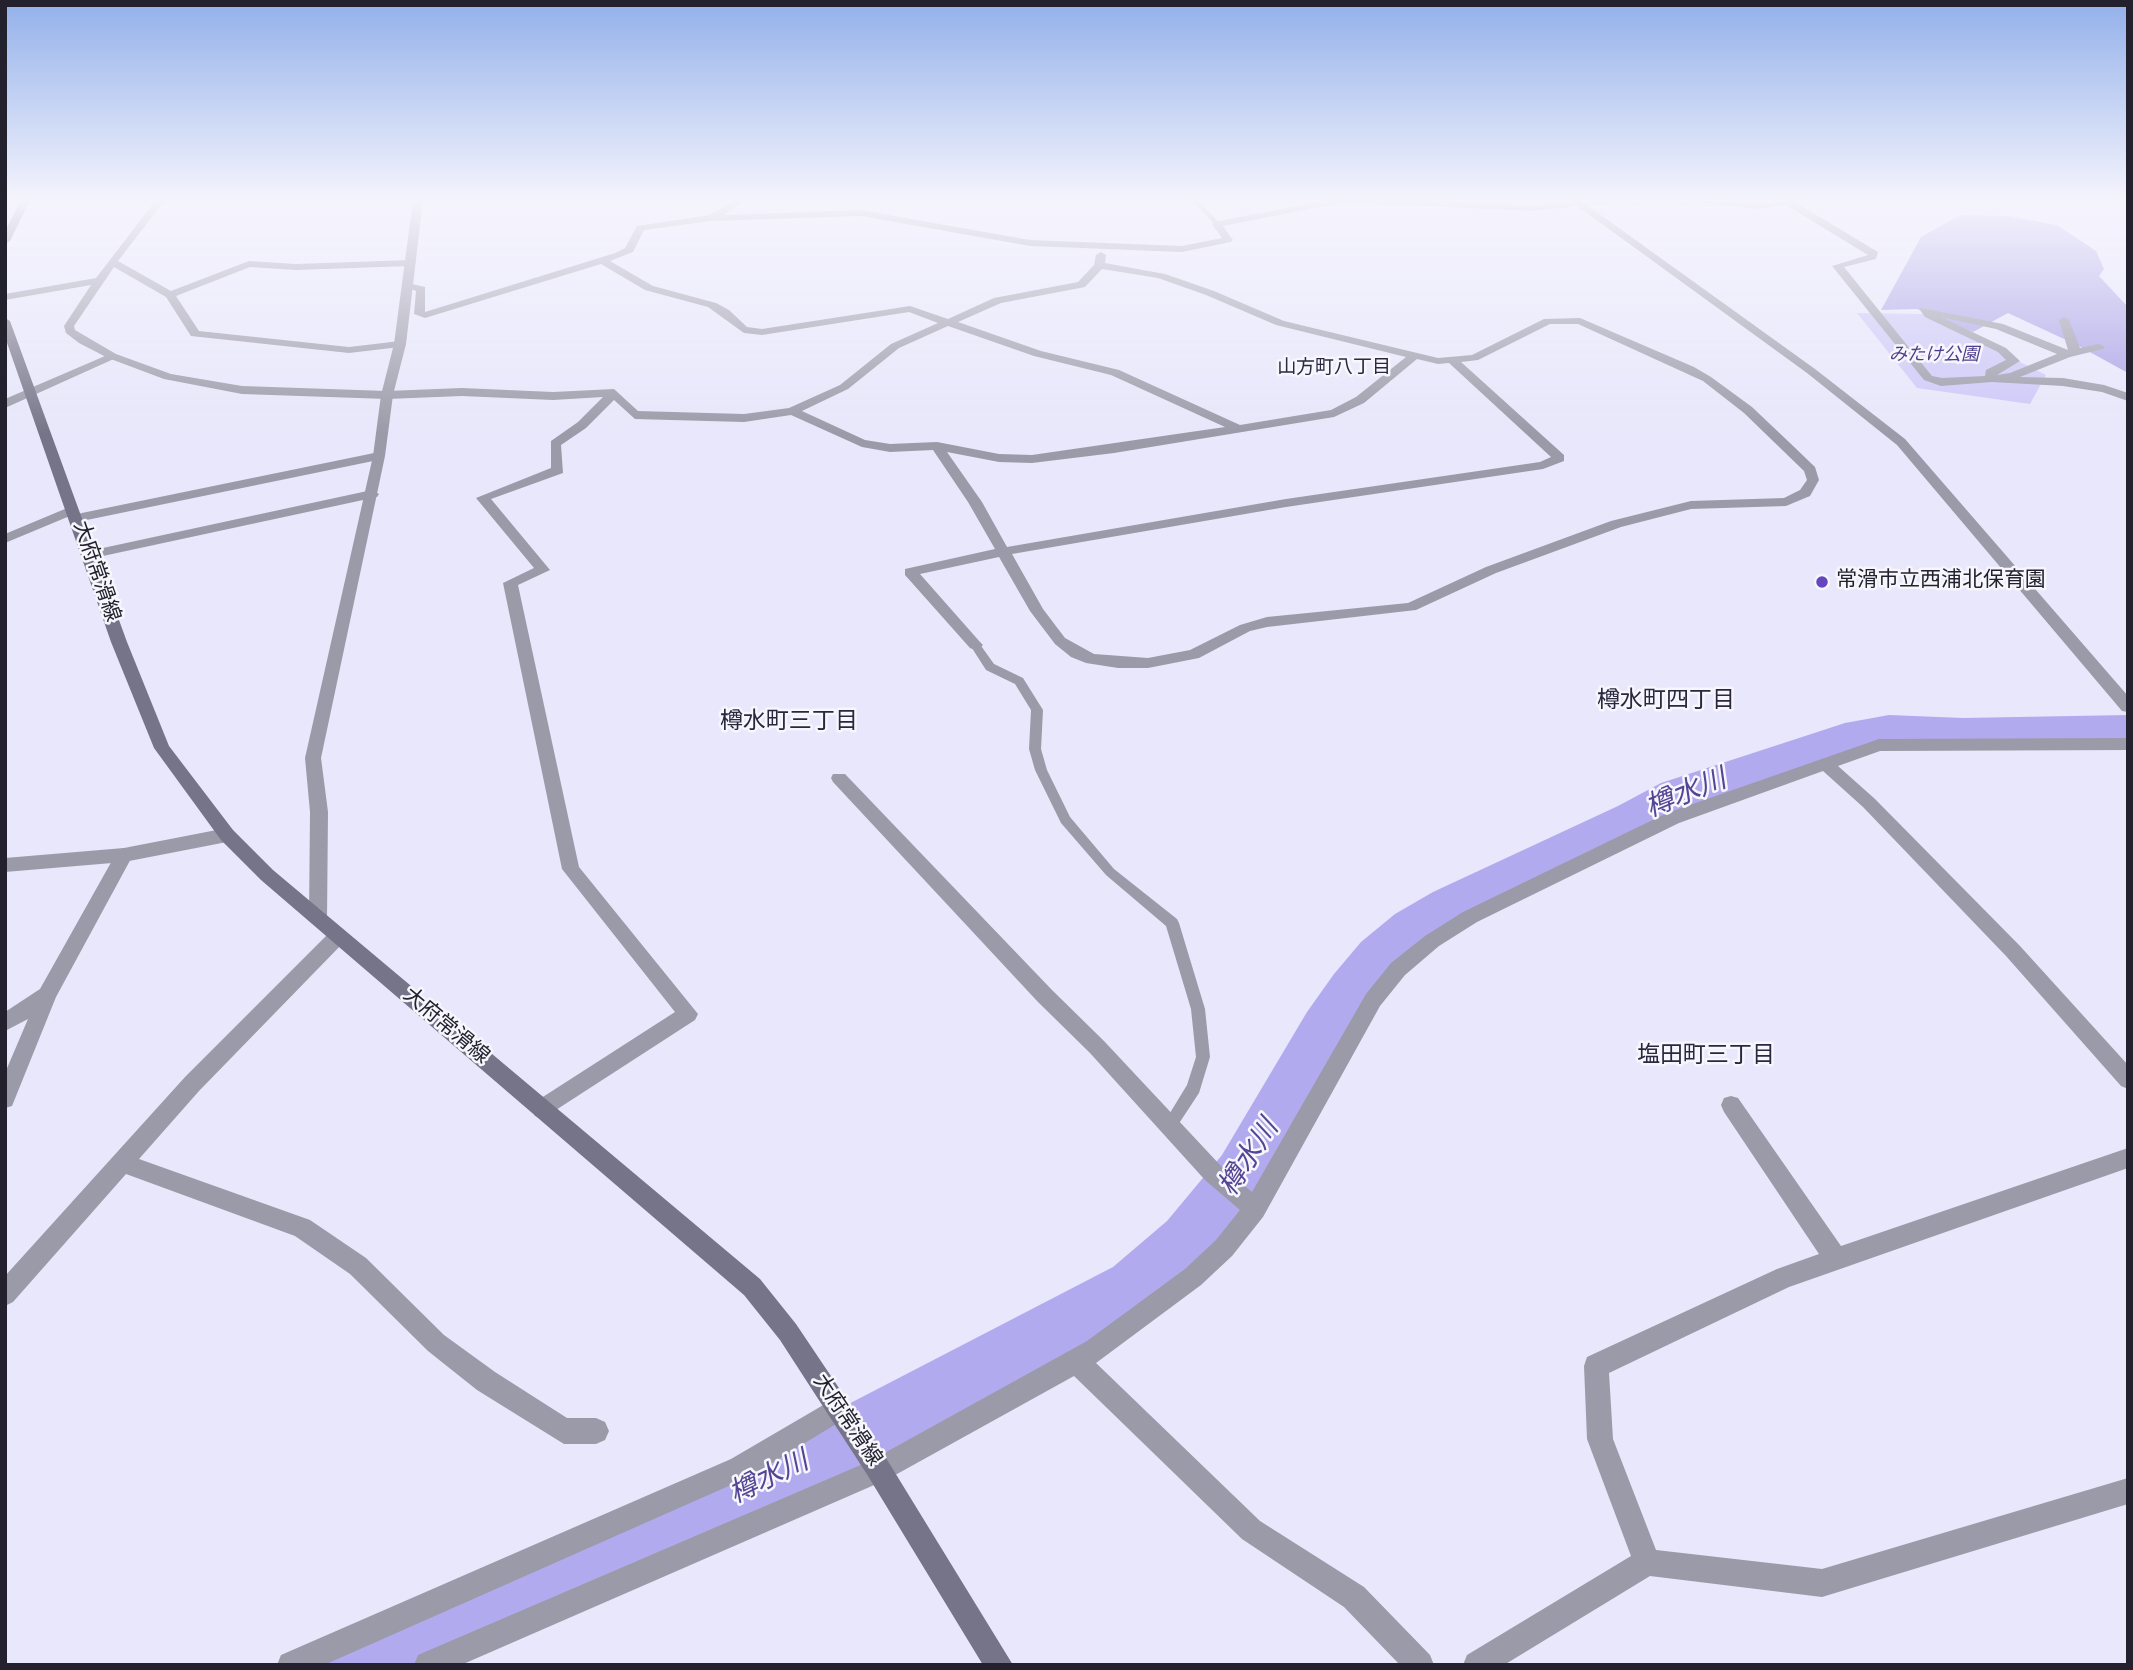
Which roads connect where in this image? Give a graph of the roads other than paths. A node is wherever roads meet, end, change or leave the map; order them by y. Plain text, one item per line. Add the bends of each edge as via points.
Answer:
1 (101, 278) edge
2 (140, 278) edge
3 (213, 278) edge
4 (409, 278) edge
5 (544, 278) edge
6 (632, 278) edge
7 (1088, 278) edge
8 (1167, 278) edge
9 (1681, 278) edge
10 (1847, 278) edge
11 (99, 281) junction
12 (408, 286) junction
13 (170, 295) junction
14 (5, 297) edge
15 (2064, 320) dead end
16 (5, 321) edge
17 (950, 322) junction
18 (400, 344) junction
19 (2099, 347) dead end
20 (2072, 353) junction
21 (112, 356) junction
22 (1413, 357) junction
23 (1454, 362) junction
24 (1992, 379) junction
25 (30, 393) junction
26 (614, 393) junction
27 (387, 395) junction
28 (2128, 397) edge
29 (5, 404) edge
30 (792, 411) junction
31 (1237, 428) junction
32 (937, 446) junction
33 (379, 456) junction
34 (372, 494) junction
35 (75, 514) junction
36 (5, 539) edge
37 (1001, 552) junction
38 (89, 555) junction
39 (975, 645) joint
40 (2128, 707) edge
41 (2128, 744) edge
42 (1824, 763) junction
43 (839, 778) dead end
44 (228, 835) junction
45 (124, 855) junction
46 (5, 865) edge
47 (318, 918) junction
48 (338, 936) junction
49 (47, 995) junction
50 (5, 1023) edge
51 (2128, 1080) edge
52 (5, 1099) edge
53 (1731, 1105) dead end
54 (541, 1109) junction
55 (1169, 1126) junction
56 (2128, 1158) edge
57 (122, 1163) junction
58 (1254, 1208) junction
59 (1836, 1259) junction
60 (5, 1294) edge
61 (1076, 1361) junction
62 (838, 1410) junction
63 (596, 1431) dead end
64 (878, 1469) junction
65 (2128, 1491) edge
66 (1647, 1562) junction
67 (435, 1663) edge
68 (291, 1665) edge
69 (999, 1665) edge
70 (1420, 1665) edge
71 (1477, 1665) edge

1 - 11 street
2 - 13 street
3 - 13 street
4 - 12 street
5 - 12 street via 425,315 419,314 421,289
6 - 17 street via 649,288 712,305 744,330 762,332 846,321 900,309
7 - 17 street via 1071,288 998,300
8 - 22 street via 1280,323
9 - 40 street via 1832,386 1900,442
10 - 24 street via 1928,378 1941,382
11 - 14 street
11 - 21 street via 69,326 70,331
12 - 18 street
13 - 18 street via 195,334 349,350
15 - 20 street
16 - 25 main road, 大府常滑線
17 - 30 street via 895,346 844,387
17 - 31 street via 1038,354 1115,372
18 - 27 street
19 - 20 street
20 - 24 street via 2031,371
20 - 24 street via 1999,326 1925,310 2002,350 2014,361 1990,372
21 - 25 street
21 - 27 street via 168,377 242,390
22 - 23 street
22 - 31 street via 1360,401 1334,413
23 - 37 street via 1560,458 1543,465
23 - 37 street via 1488,352 1539,323 1580,321 1707,379 1786,446 1810,470 1813,480 1805,493 1786,502 1691,505 1616,524 1492,570 1411,607 1267,622 1194,654 1148,663 1091,659 1060,641
24 - 28 street via 2063,382
25 - 29 street
25 - 35 main road, 大府常滑線
26 - 27 street
26 - 30 street via 635,415 744,418
26 - 54 street via 555,444 558,470 483,499 543,570 509,583 571,869 688,1014
27 - 33 street
30 - 32 street via 862,443 890,448
31 - 32 street via 1020,459
32 - 37 street via 975,502
33 - 34 street
33 - 35 street
34 - 38 street
34 - 47 street via 313,758 319,812
35 - 36 street
35 - 38 main road, 大府常滑線
37 - 39 street via 911,572
38 - 44 main road, 大府常滑線 via 162,748
39 - 55 lane via 990,667 1019,681 1037,710 1035,749 1065,820 1110,872 1172,923 1198,1009 1203,1057 1194,1088
41 - 42 street via 1879,745
42 - 51 street via 2013,951
42 - 58 street via 1673,818 1470,917 1432,941 1398,969 1373,1000
43 - 55 street
44 - 45 street
44 - 47 main road, 大府常滑線
45 - 46 street
45 - 49 street
47 - 48 main road, 大府常滑線
48 - 54 main road, 大府常滑線
48 - 57 street via 192,1084
49 - 50 street
49 - 52 street
53 - 59 street
54 - 62 main road, 大府常滑線 via 752,1287 788,1332
55 - 58 street
56 - 59 street
57 - 60 street
57 - 63 street via 302,1228 358,1266 436,1343 486,1381 564,1431
58 - 61 street via 1194,1278
59 - 66 street via 1784,1278 1596,1366 1600,1439
61 - 64 street
61 - 70 street via 1251,1530 1354,1597
62 - 64 main road, 大府常滑線
62 - 68 street via 740,1468
64 - 67 street
64 - 69 main road, 大府常滑線
65 - 66 street via 1822,1583
66 - 71 street

